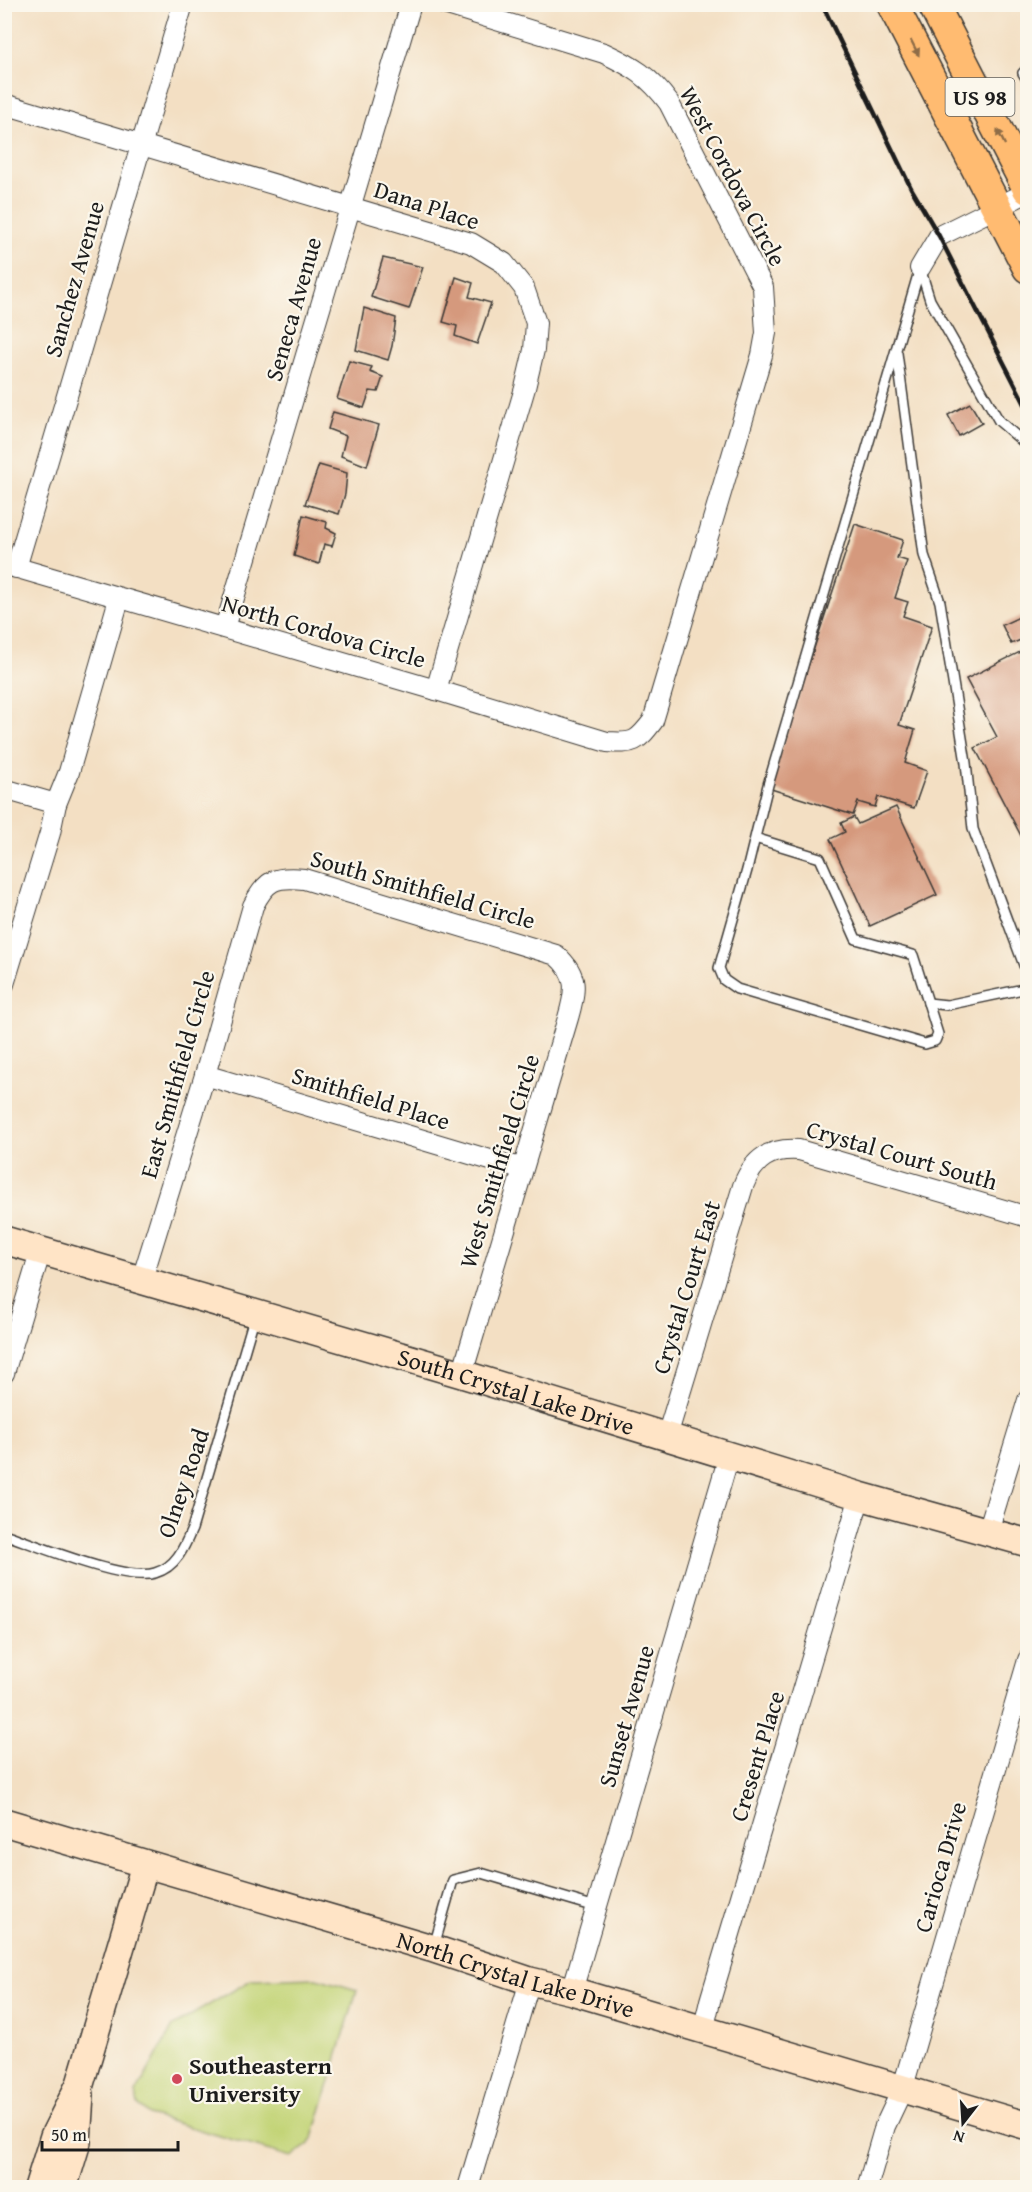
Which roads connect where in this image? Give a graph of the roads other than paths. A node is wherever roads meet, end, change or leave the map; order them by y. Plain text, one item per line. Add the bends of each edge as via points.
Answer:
1 (183, 4) edge
2 (411, 4) edge
3 (444, 4) edge
4 (892, 4) edge
5 (933, 4) edge
6 (1028, 68) edge
7 (1028, 81) edge
8 (4, 104) edge
9 (140, 144) junction
10 (1028, 190) edge
11 (349, 207) junction
12 (996, 207) junction
13 (1028, 267) edge
14 (920, 268) junction
15 (896, 349) junction
16 (1028, 446) edge
17 (10, 566) edge
18 (119, 599) junction
19 (225, 628) junction
20 (436, 690) junction
21 (629, 743) joint
22 (4, 789) edge
23 (56, 804) junction
24 (755, 838) junction
25 (266, 887) joint
26 (566, 964) joint
27 (1028, 976) edge
28 (4, 984) edge
29 (1028, 988) edge
30 (928, 1003) junction
31 (205, 1075) junction
32 (763, 1157) joint
33 (522, 1168) junction
34 (1028, 1217) edge
35 (4, 1240) edge
36 (41, 1250) junction
37 (142, 1279) junction
38 (255, 1312) junction
39 (4, 1373) edge
40 (462, 1374) junction
41 (1028, 1400) edge
42 (667, 1436) junction
43 (729, 1456) junction
44 (860, 1496) junction
45 (988, 1531) junction
46 (4, 1534) edge
47 (1028, 1543) edge
48 (1028, 1660) edge
49 (4, 1822) edge
50 (145, 1865) junction
51 (596, 1907) junction
52 (433, 1949) junction
53 (531, 1981) junction
54 (572, 1991) junction
55 (703, 2031) junction
56 (80, 2084) junction
57 (902, 2090) junction
58 (1028, 2126) edge
59 (38, 2187) edge
60 (63, 2187) edge
61 (468, 2187) edge
62 (867, 2187) edge

1 - 9 street, Sanchez Avenue
2 - 11 street, Seneca Avenue
3 - 21 street, West Cordova Circle via 604,53 653,81 669,103 763,287 766,333 762,355 653,721
4 -> 12 main road, US 98
10 -> 5 main road, US 98
6 - 7 lane via 1023,73
8 - 9 street, Dana Place
9 - 11 street, Dana Place
9 - 17 street, Sanchez Avenue
10 - 12 street
11 - 19 street, Seneca Avenue
11 - 20 street, Dana Place via 471,243 504,263 524,288 536,323 525,388
12 - 13 main road, US 98
12 - 14 street via 939,236
14 - 15 lane
14 - 16 lane via 930,300 999,421
15 - 24 lane
15 - 27 lane via 924,555 940,602 973,829
17 - 18 street, North Cordova Circle
18 - 19 street, North Cordova Circle
18 - 23 street via 69,772
19 - 20 street, North Cordova Circle
20 - 21 street, North Cordova Circle via 607,742
22 - 23 street
23 - 28 street
24 - 30 lane via 820,858 856,939 913,955
24 - 30 lane via 719,968 724,980 737,989 925,1044 934,1041 938,1034
25 - 26 street, South Smithfield Circle via 282,877 304,879 556,955
25 - 31 street, East Smithfield Circle via 253,906
26 - 33 street, West Smithfield Circle via 575,994
29 - 30 lane via 947,1005
31 - 33 street, Smithfield Place
31 - 37 street, East Smithfield Circle
32 - 34 street, Crystal Court South via 782,1149 799,1150
32 - 42 street, Crystal Court East via 749,1170 743,1186
33 - 40 street, West Smithfield Circle
35 - 36 street, South Crystal Lake Drive
36 - 37 street, South Crystal Lake Drive
36 - 39 street
37 - 38 street, South Crystal Lake Drive
38 - 40 street, South Crystal Lake Drive
38 - 46 lane, Olney Road via 192,1530 183,1551 170,1565 156,1573 134,1574
40 - 42 street, South Crystal Lake Drive
41 - 45 street
42 - 43 street, South Crystal Lake Drive
43 - 44 street, South Crystal Lake Drive
43 - 51 street, Sunset Avenue
44 - 45 street, South Crystal Lake Drive
44 - 55 street, Cresent Place
45 - 47 street, South Crystal Lake Drive
48 - 57 street, Carioca Drive
49 - 50 street, North Crystal Lake Drive
50 - 52 street, North Crystal Lake Drive
50 - 56 street
51 - 52 lane via 481,1874 453,1880
51 - 54 street, Sunset Avenue
52 - 53 street, North Crystal Lake Drive
53 - 54 street, North Crystal Lake Drive
53 - 61 street
54 - 55 street, North Crystal Lake Drive
55 - 57 street, North Crystal Lake Drive
56 - 59 street via 54,2136
56 - 60 street via 78,2142
57 - 58 street, North Crystal Lake Drive
57 - 62 street, Carioca Drive via 885,2126

